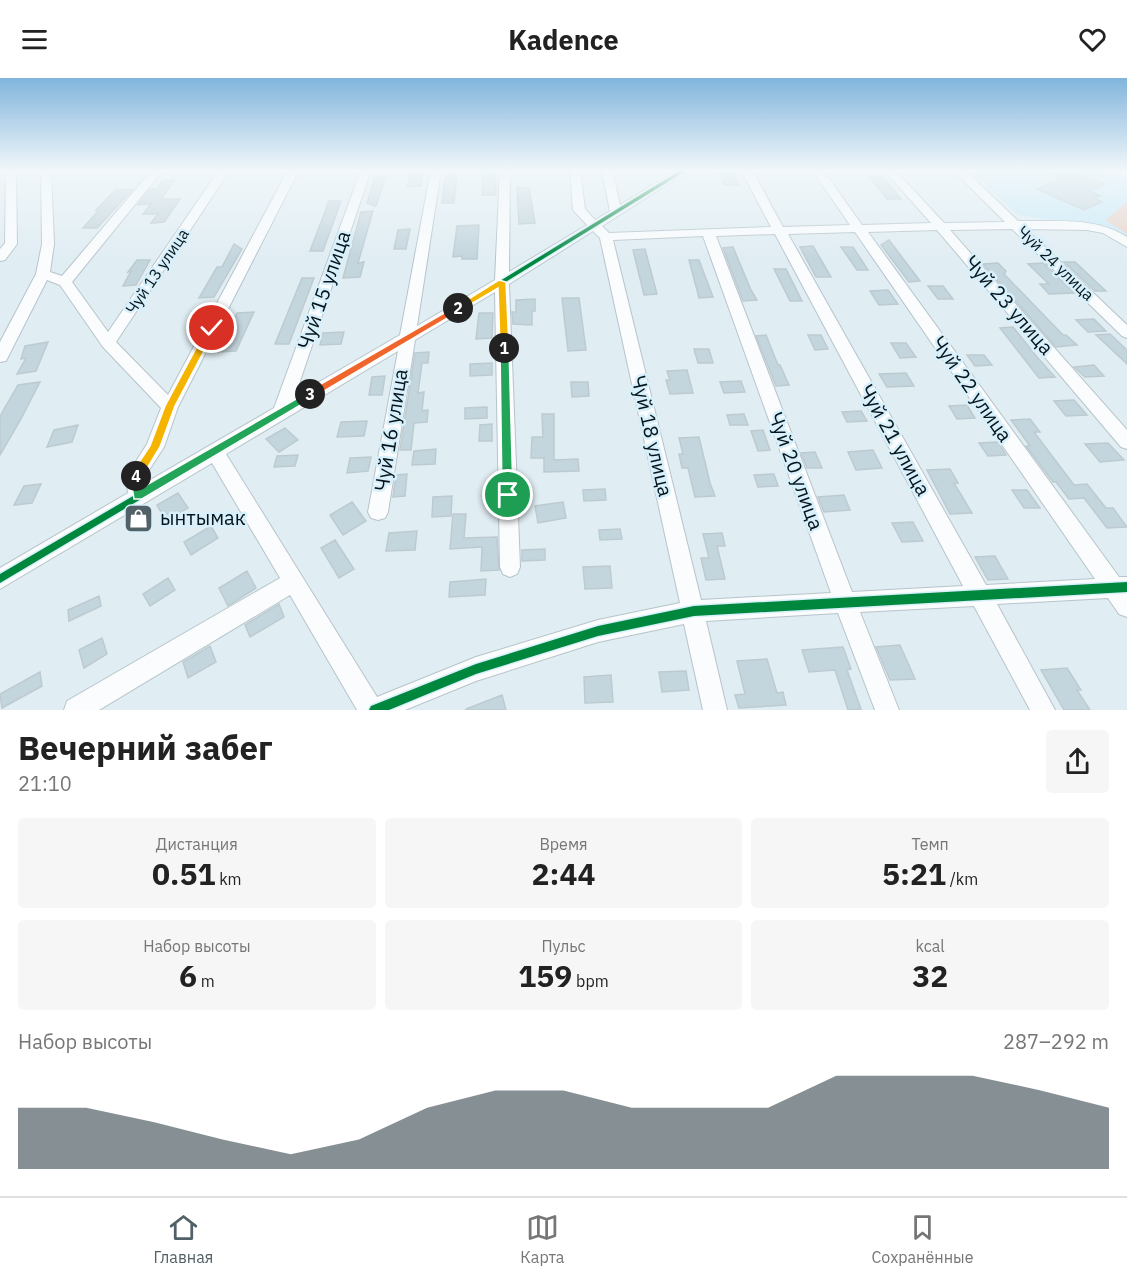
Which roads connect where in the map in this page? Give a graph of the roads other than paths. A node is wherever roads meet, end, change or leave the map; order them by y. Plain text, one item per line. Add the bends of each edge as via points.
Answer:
1 (11, 199) edge
2 (47, 199) edge
3 (134, 199) edge
4 (205, 199) edge
5 (279, 199) edge
6 (356, 199) edge
7 (431, 199) edge
8 (504, 199) edge
9 (578, 199) edge
10 (613, 199) edge
11 (636, 199) edge
12 (763, 199) edge
13 (838, 199) edge
14 (916, 199) edge
15 (990, 199) edge
16 (616, 212) junction
17 (1017, 225) junction
18 (941, 227) junction
19 (859, 229) junction
20 (780, 230) junction
21 (600, 231) junction
22 (708, 232) junction
23 (1127, 243) edge
24 (0, 257) edge
25 (43, 274) junction
26 (65, 282) junction
27 (502, 282) junction
28 (1127, 333) edge
29 (406, 339) junction
30 (108, 343) junction
31 (0, 357) edge
32 (170, 406) junction
33 (282, 411) junction
34 (1127, 442) edge
35 (214, 451) junction
36 (138, 495) junction
37 (378, 512) dead end
38 (510, 567) dead end
39 (0, 579) edge
40 (293, 582) junction
41 (1120, 588) edge
42 (980, 595) junction
43 (844, 602) junction
44 (1127, 608) edge
45 (694, 611) junction
46 (76, 710) edge
47 (373, 710) edge
48 (715, 710) edge
49 (887, 710) edge
50 (1043, 710) edge

1 - 24 street via 11,244
2 - 25 street via 48,244
3 - 26 street
4 - 30 street, Чуй 13 улица
5 - 32 street
6 - 33 street, Чуй 15 улица
7 - 29 street, Чуй 16 улица
8 - 27 street
9 - 21 street, Чуй 18 улица via 579,210
10 - 16 street
11 - 16 street
12 - 20 street, Чуй 21 улица
13 - 19 street, Чуй 22 улица
14 - 18 street, Чуй 23 улица
15 - 17 street, Чуй 24 улица
16 - 21 street
17 - 18 street
17 - 23 street via 1088,226 1107,230
17 - 28 street, Чуй 24 улица
18 - 19 street
18 - 34 street, Чуй 23 улица
19 - 20 street
19 - 41 street, Чуй 22 улица
20 - 22 street
20 - 42 street, Чуй 21 улица
21 - 22 street
21 - 27 street
21 - 45 street, Чуй 18 улица
22 - 43 street, Чуй 20 улица
25 - 26 street
25 - 31 street
26 - 30 street
27 - 29 street
27 - 38 street
29 - 33 street
29 - 37 street, Чуй 16 улица
30 - 32 street
32 - 36 street via 154,447 135,477
33 - 35 street
35 - 36 street
35 - 40 street
36 - 39 street
40 - 46 street
40 - 47 street
41 - 42 street
41 - 44 street, Чуй 22 улица
42 - 43 street
42 - 50 street, Чуй 21 улица
43 - 45 street
43 - 49 street, Чуй 20 улица
45 - 47 street via 598,631 531,651
45 - 48 street, Чуй 18 улица

